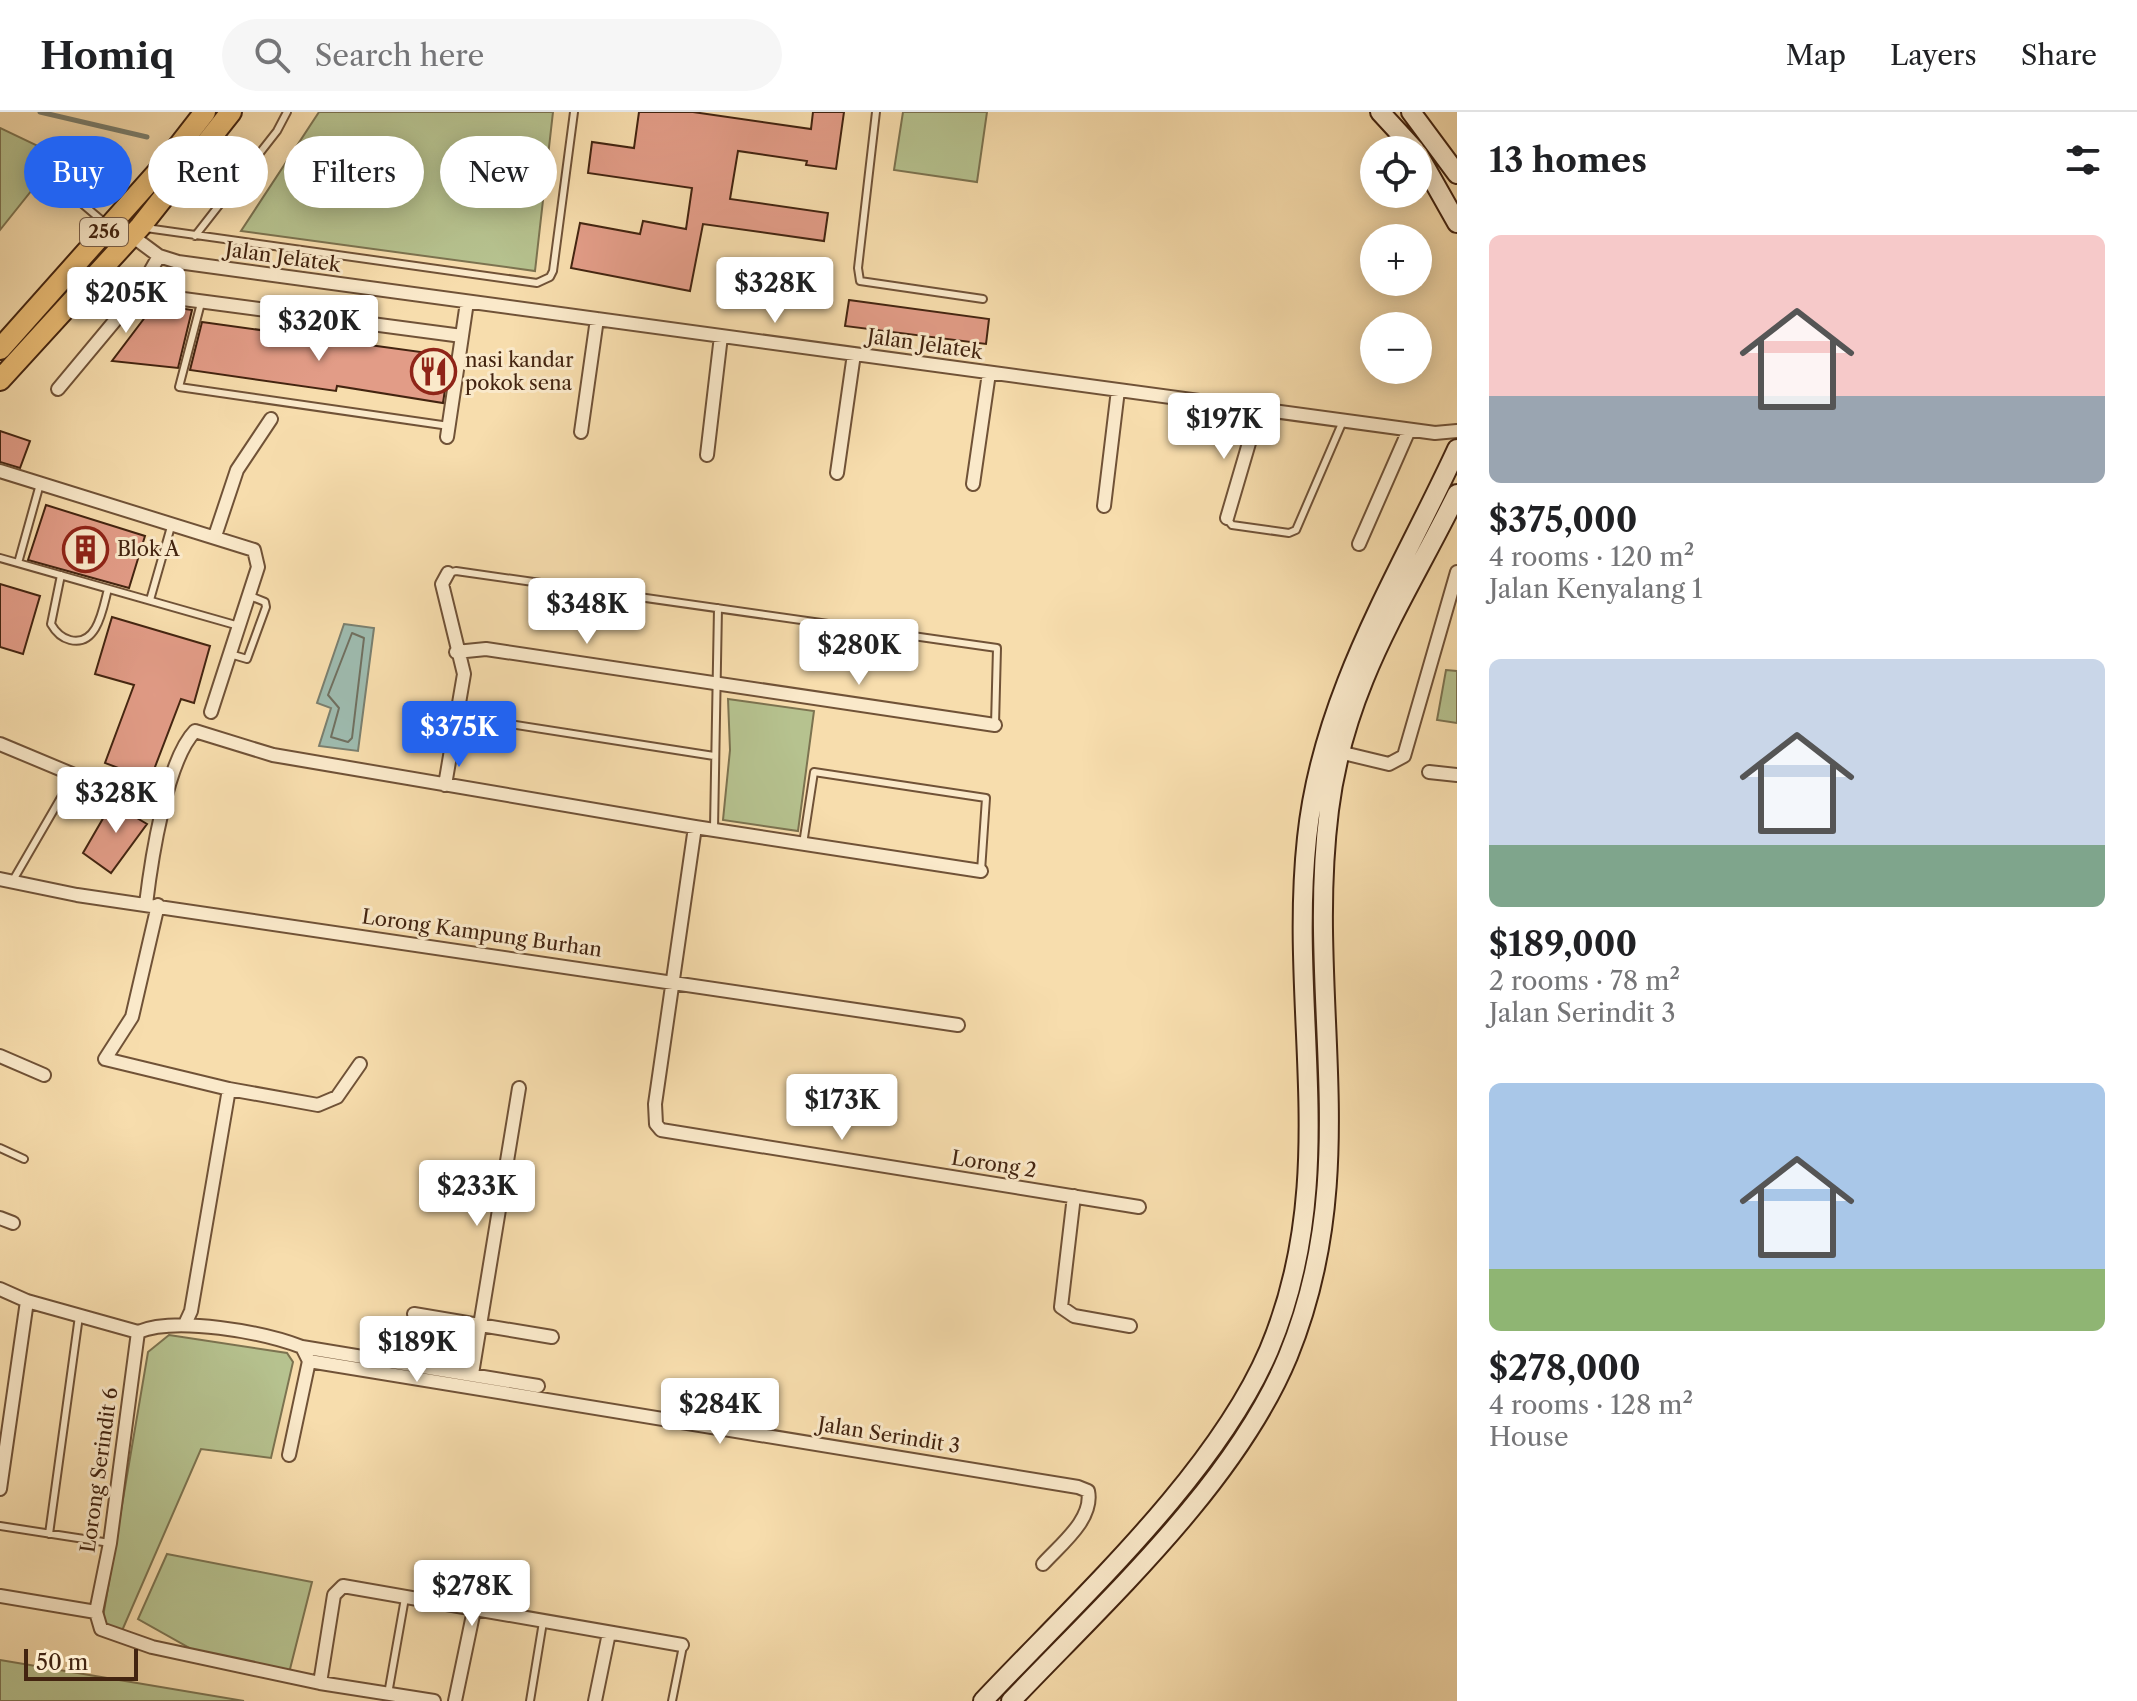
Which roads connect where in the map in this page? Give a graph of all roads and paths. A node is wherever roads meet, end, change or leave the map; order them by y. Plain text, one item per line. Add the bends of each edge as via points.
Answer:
1 (205, 112) edge
2 (231, 112) edge
3 (287, 112) edge
4 (574, 112) edge
5 (876, 112) edge
6 (1380, 112) edge
7 (1411, 112) edge
8 (1402, 136) edge
9 (1457, 174) edge
10 (1432, 179) edge
11 (73, 196) joint
12 (87, 208) edge
13 (1457, 223) edge
14 (109, 227) junction
15 (136, 231) junction
16 (195, 236) junction
17 (159, 256) junction
18 (138, 293) junction
19 (983, 299) dead end
20 (201, 302) junction
21 (467, 302) junction
22 (597, 319) junction
23 (462, 336) junction
24 (721, 336) junction
25 (5, 342) edge
26 (854, 354) junction
27 (989, 373) junction
28 (0, 380) edge
29 (58, 389) dead end
30 (1118, 390) junction
31 (1259, 409) junction
32 (271, 419) dead end
33 (1343, 421) junction
34 (1409, 430) junction
35 (448, 431) joint
36 (1457, 431) edge
37 (581, 432) dead end
38 (1435, 433) junction
39 (1457, 449) edge
40 (707, 455) dead end
41 (0, 471) edge
42 (837, 473) dead end
43 (40, 484) junction
44 (973, 484) dead end
45 (1457, 494) edge
46 (1104, 506) dead end
47 (1227, 518) joint
48 (172, 523) junction
49 (215, 536) junction
50 (1359, 544) dead end
51 (0, 558) edge
52 (18, 563) junction
53 (1457, 572) edge
54 (448, 573) joint
55 (61, 575) junction
56 (108, 589) junction
57 (250, 596) junction
58 (150, 600) junction
59 (718, 608) junction
60 (239, 626) junction
61 (456, 652) junction
62 (229, 654) junction
63 (717, 684) junction
64 (211, 712) dead end
65 (458, 716) junction
66 (995, 725) joint
67 (0, 744) edge
68 (1331, 750) junction
69 (714, 756) junction
70 (1429, 772) dead end
71 (74, 775) junction
72 (1457, 775) edge
73 (445, 785) junction
74 (115, 792) dead end
75 (695, 827) junction
76 (719, 831) junction
77 (803, 844) junction
78 (981, 871) joint
79 (6, 881) edge
80 (152, 904) junction
81 (675, 981) junction
82 (958, 1025) dead end
83 (0, 1056) edge
84 (360, 1064) dead end
85 (44, 1075) dead end
86 (519, 1088) dead end
87 (229, 1089) junction
88 (0, 1148) edge
89 (24, 1159) dead end
90 (1074, 1196) junction
91 (1139, 1207) dead end
92 (0, 1218) edge
93 (13, 1223) dead end
94 (0, 1289) edge
95 (27, 1301) junction
96 (414, 1314) dead end
97 (79, 1316) junction
98 (185, 1324) junction
99 (479, 1325) junction
100 (1130, 1326) dead end
101 (138, 1332) junction
102 (552, 1337) dead end
103 (302, 1347) junction
104 (309, 1361) junction
105 (472, 1374) junction
106 (538, 1386) dead end
107 (289, 1455) dead end
108 (0, 1489) edge
109 (0, 1526) edge
110 (49, 1534) junction
111 (110, 1543) junction
112 (1043, 1564) dead end
113 (0, 1596) edge
114 (405, 1598) junction
115 (474, 1610) junction
116 (96, 1612) junction
117 (543, 1622) junction
118 (609, 1633) junction
119 (682, 1645) joint
120 (320, 1683) junction
121 (388, 1694) junction
122 (434, 1701) edge
123 (455, 1701) edge
124 (530, 1701) edge
125 (595, 1701) edge
126 (672, 1701) edge
127 (983, 1701) edge
128 (1011, 1701) edge

1 - 14 main road, 256
2 - 15 main road, 256
3 - 16 lane
4 - 16 lane via 553,271 543,281
5 - 19 lane via 860,281
6 - 8 main road
7 - 9 main road
10 - 13 main road
11 - 11 lane via 59,186 58,178 81,155 94,169
12 - 14 lane
14 - 25 main road, 256
15 - 16 lane
15 - 17 street, Jalan Jelatek
15 - 28 main road, 256
17 - 18 street
17 - 21 street, Jalan Jelatek
18 - 20 street
18 - 29 street
20 - 23 street
20 - 35 lane via 181,388
21 - 22 street, Jalan Jelatek
21 - 23 street
22 - 24 street, Jalan Jelatek
22 - 37 street
23 - 35 street
24 - 26 street, Jalan Jelatek
24 - 40 street
26 - 27 street, Jalan Jelatek
26 - 42 street
27 - 30 street, Jalan Jelatek
27 - 44 street
30 - 31 street, Jalan Jelatek
30 - 46 street
31 - 33 street, Jalan Jelatek
31 - 47 street
32 - 49 street via 237,470
33 - 34 street, Jalan Jelatek
33 - 47 lane via 1294,532 1232,525
34 - 38 street, Jalan Jelatek
34 - 50 street
36 - 38 street, Jalan Jelatek
38 - 39 street
39 - 68 main road via 1353,662
41 - 43 street
43 - 48 street
43 - 52 lane
45 - 68 main road via 1366,667
48 - 49 street
48 - 58 lane
49 - 57 street via 249,546 257,554
51 - 52 lane
52 - 55 lane
53 - 68 street via 1404,756 1389,764
54 - 59 lane
54 - 61 street via 442,584
55 - 56 lane
55 - 56 lane via 51,624 70,640 83,640 98,625
56 - 58 lane
57 - 60 street
57 - 62 lane via 266,607 252,653 247,659
58 - 60 lane
59 - 63 lane
59 - 66 lane via 997,648
60 - 62 street
61 - 63 street via 486,649
61 - 65 street via 464,674
62 - 64 street
63 - 66 street
63 - 69 lane
65 - 69 lane
65 - 73 street
67 - 71 street
68 - 127 main road via 1308,826 1304,889 1308,1186 1297,1263 1279,1323 1223,1433 1147,1527
68 - 128 main road via 1325,854 1330,1172 1321,1247 1298,1330 1273,1389 1240,1445 1162,1540
69 - 76 lane
70 - 72 street
71 - 74 street
71 - 79 lane
73 - 75 street
73 - 80 street via 273,755 195,731 158,827
75 - 76 street
75 - 81 street
76 - 77 street
77 - 78 street
77 - 78 lane via 814,772 986,798
79 - 80 street, Lorong Kampung Burhan
80 - 81 street, Lorong Kampung Burhan
80 - 87 street via 132,1017 105,1059
81 - 82 street, Lorong Kampung Burhan
81 - 90 street, Lorong 2 via 655,1104 661,1130
83 - 85 street
84 - 87 street via 337,1097 318,1105
86 - 99 street
87 - 98 street
88 - 89 lane
90 - 91 street, Lorong 2
90 - 100 street via 1061,1307 1074,1316
92 - 93 street
94 - 95 street
95 - 97 street
95 - 108 street
96 - 99 street
97 - 101 street
97 - 110 lane
98 - 101 street via 155,1325
98 - 103 street
99 - 102 street
99 - 105 street
101 - 111 street, Lorong Serindit 6
103 - 104 street
103 - 105 street
104 - 107 street
104 - 112 street, Jalan Serindit 3 via 1088,1491 1091,1502 1081,1522
105 - 106 street
109 - 110 lane
110 - 111 lane
111 - 116 street, Lorong Serindit 6
113 - 116 street
114 - 115 street
114 - 120 street via 349,1586 336,1590
114 - 121 lane
115 - 117 street
115 - 123 street
116 - 120 street via 101,1629 125,1640
117 - 118 street
117 - 124 lane
118 - 119 street
118 - 125 street
119 - 126 lane
120 - 121 street
121 - 122 street

